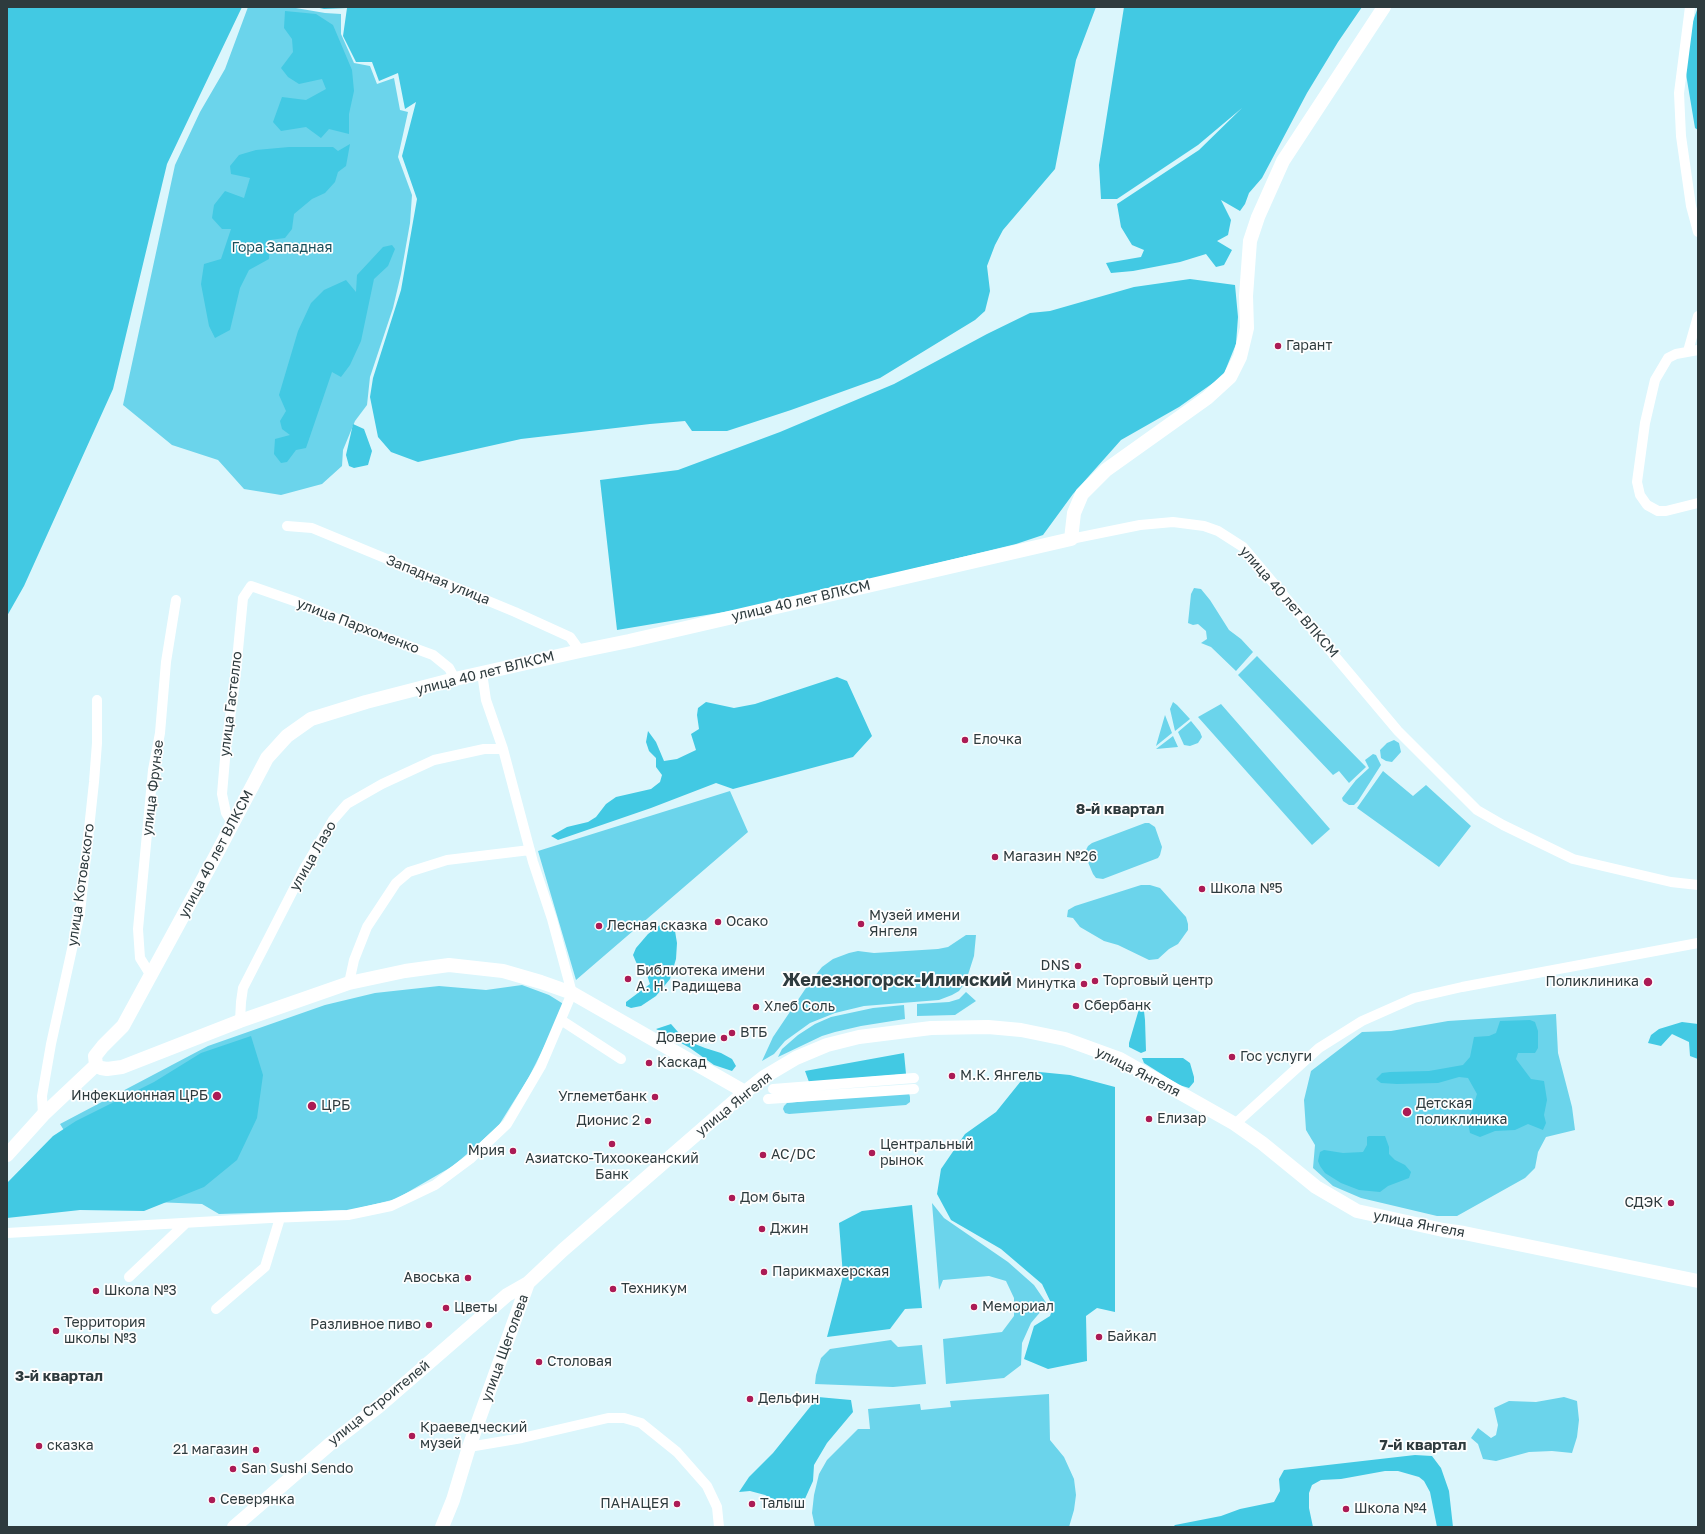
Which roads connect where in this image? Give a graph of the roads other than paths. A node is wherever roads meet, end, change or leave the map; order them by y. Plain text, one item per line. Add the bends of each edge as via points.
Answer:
1 (1384, 7) edge
2 (1690, 7) edge
3 (1698, 232) edge
4 (1698, 316) edge
5 (1693, 350) edge
6 (1698, 503) edge
7 (287, 526) dead end
8 (1071, 539) junction
9 (251, 586) joint
10 (176, 600) dead end
11 (580, 651) junction
12 (482, 673) junction
13 (455, 679) junction
14 (97, 700) dead end
15 (503, 749) junction
16 (232, 823) junction
17 (530, 850) junction
18 (1698, 885) edge
19 (1698, 943) edge
20 (150, 974) junction
21 (349, 983) junction
22 (572, 993) junction
23 (561, 1020) junction
24 (240, 1021) junction
25 (621, 1059) dead end
26 (96, 1065) junction
27 (914, 1078) dead end
28 (773, 1089) dead end
29 (914, 1089) dead end
30 (745, 1092) junction
31 (768, 1099) dead end
32 (43, 1114) junction
33 (1235, 1124) junction
34 (7, 1155) edge
35 (280, 1218) junction
36 (186, 1223) junction
37 (7, 1233) edge
38 (129, 1277) dead end
39 (1698, 1281) edge
40 (528, 1283) junction
41 (216, 1309) dead end
42 (469, 1447) junction
43 (234, 1527) edge
44 (442, 1527) edge
45 (719, 1527) edge

1 - 8 street via 1283,161 1258,217 1250,241 1246,296 1247,328 1240,357 1230,377 1207,398 1106,470 1082,494 1074,513
2 - 3 street via 1679,93 1681,136 1691,206
4 - 5 street
5 - 6 street via 1668,358 1655,380 1645,423 1637,482 1640,495 1647,504 1658,511 1666,512
7 - 11 street, Западная улица via 312,528 515,612 570,637
8 - 11 street, улица 40 лет ВЛКСМ
8 - 18 street, улица 40 лет ВЛКСМ via 1140,525 1172,522 1204,526 1218,531 1243,547 1398,731 1478,810 1573,859 1671,882
9 - 13 street, улица Пархоменко via 433,655 449,668
9 - 16 street, улица Гастелло via 243,598 222,794 226,813
10 - 20 street, улица Фрунзе via 153,770 138,929 140,958
11 - 12 street, улица 40 лет ВЛКСМ
12 - 13 street, улица 40 лет ВЛКСМ
12 - 15 street via 486,700
13 - 16 street, улица 40 лет ВЛКСМ via 311,719 287,736 267,758
14 - 32 street, улица Котовского via 94,782 80,912 51,1044 42,1096
15 - 17 street
15 - 24 street, улица Лазо via 484,749 434,760 346,804 332,820 304,869 243,988
16 - 20 street, улица 40 лет ВЛКСМ
17 - 21 street via 447,860 409,872 396,883 367,927 354,960
17 - 22 street
19 - 33 street via 1414,998 1362,1021 1319,1048
20 - 26 street, улица 40 лет ВЛКСМ via 123,1026 96,1056
21 - 22 street via 450,965 503,971
21 - 24 street
22 - 23 street
22 - 30 street
23 - 25 street
23 - 35 street via 542,1066 507,1124 470,1159 440,1181 391,1206 348,1215
24 - 26 street via 122,1067 107,1069
26 - 32 street, улица 40 лет ВЛКСМ
27 - 28 street
29 - 31 street
30 - 33 street, улица Янгеля via 796,1058 827,1045 898,1031 988,1027 1021,1030 1065,1039 1100,1051
30 - 40 street, улица Янгеля
32 - 34 street, улица 40 лет ВЛКСМ
33 - 39 street, улица Янгеля via 1316,1187 1357,1211
35 - 36 street
35 - 41 street via 265,1267
36 - 37 street
36 - 38 street
40 - 42 street, улица Щеголева
40 - 43 street, улица Строителей via 507,1295
42 - 44 street, улица Щеголева
42 - 45 street via 522,1438 608,1418 624,1418 642,1423 677,1452 707,1486 717,1507

